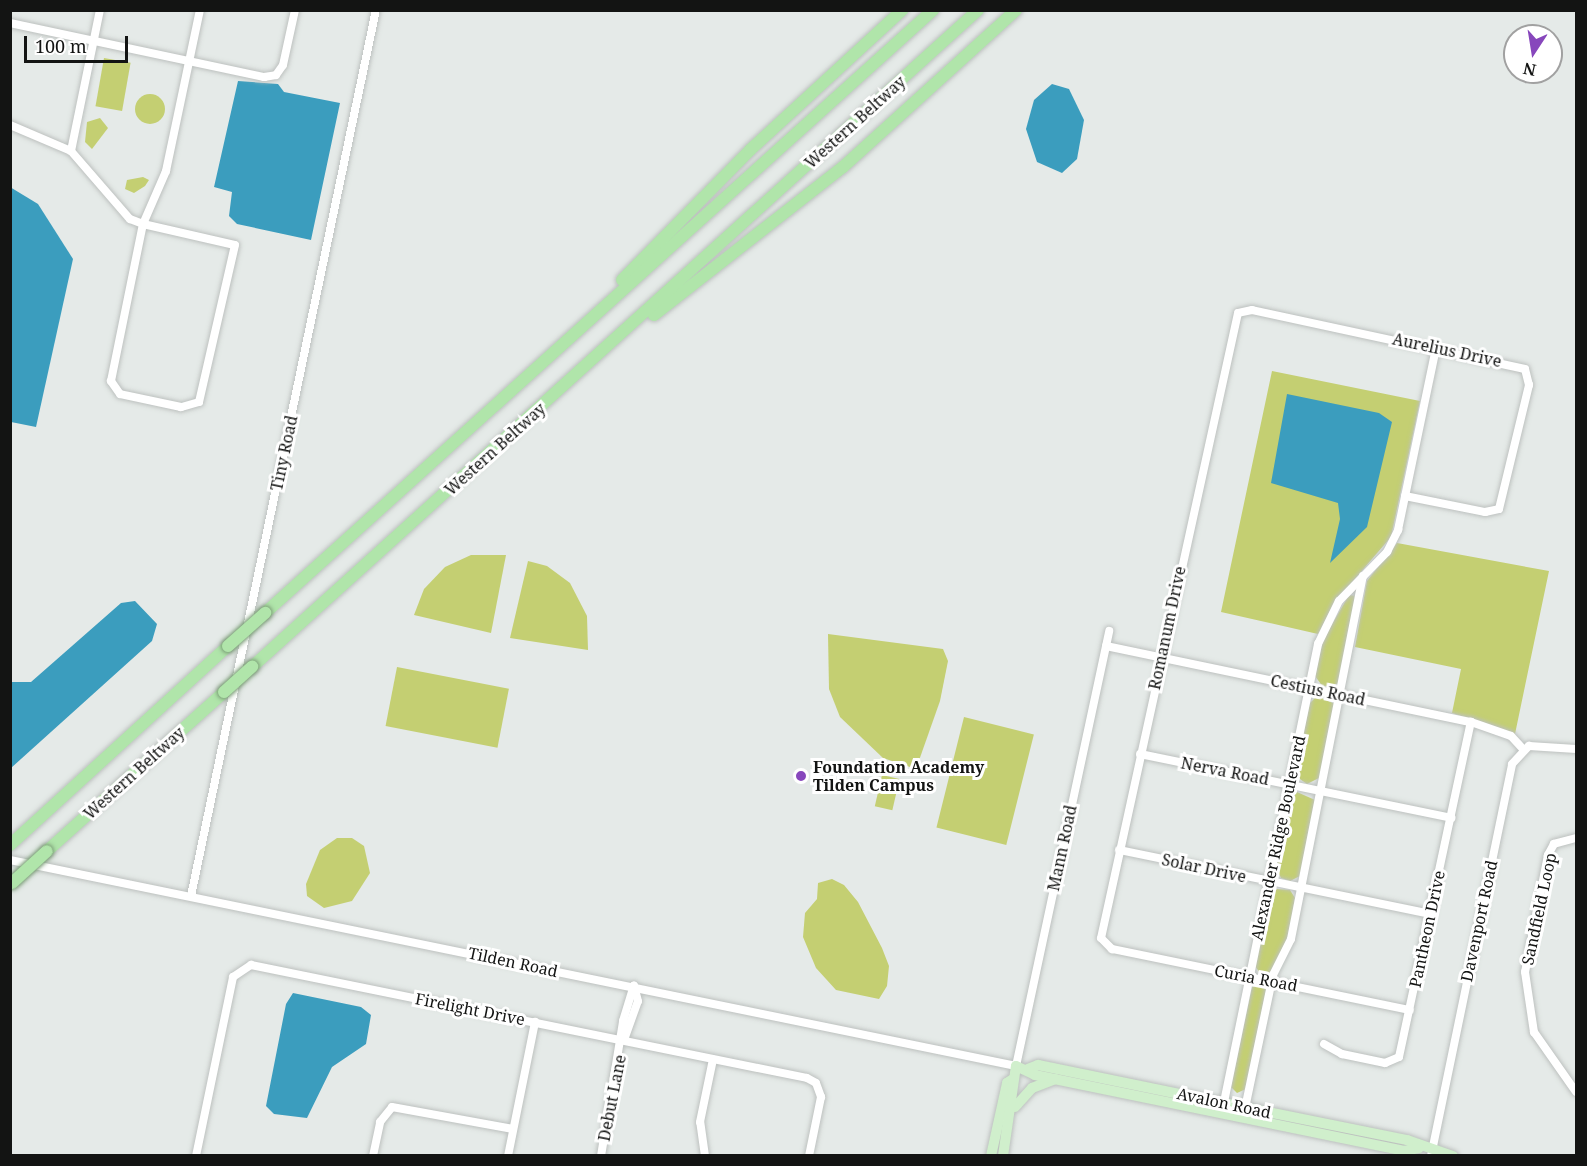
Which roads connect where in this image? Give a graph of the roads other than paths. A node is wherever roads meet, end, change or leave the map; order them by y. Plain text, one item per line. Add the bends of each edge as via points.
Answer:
1 (100, 10) edge
2 (201, 10) edge
3 (295, 10) edge
4 (376, 10) edge
5 (902, 10) edge
6 (933, 10) edge
7 (978, 10) edge
8 (1016, 10) edge
9 (10, 23) edge
10 (94, 41) junction
11 (190, 61) junction
12 (10, 125) edge
13 (71, 151) junction
14 (143, 224) junction
15 (1238, 313) joint
16 (564, 342) junction
17 (1436, 348) junction
18 (596, 359) junction
19 (1405, 496) junction
20 (1363, 576) junction
21 (1109, 631) dead end
22 (1106, 646) junction
23 (1161, 657) junction
24 (1309, 688) junction
25 (1341, 695) junction
26 (1471, 722) junction
27 (1523, 749) junction
28 (1576, 749) edge
29 (1140, 754) junction
30 (1289, 784) junction
31 (1322, 790) junction
32 (1451, 818) junction
33 (1576, 838) edge
34 (12, 843) edge
35 (1119, 850) junction
36 (10, 860) edge
37 (1270, 881) junction
38 (11, 884) edge
39 (1301, 887) junction
40 (191, 896) junction
41 (1430, 914) junction
42 (1104, 944) joint
43 (1250, 977) junction
44 (1272, 981) junction
45 (634, 987) junction
46 (1410, 1010) junction
47 (624, 1014) junction
48 (634, 1017) junction
49 (535, 1022) junction
50 (624, 1040) junction
51 (1324, 1044) dead end
52 (713, 1059) junction
53 (1016, 1066) junction
54 (1028, 1069) junction
55 (1013, 1079) junction
56 (1055, 1079) junction
57 (1576, 1092) edge
58 (1222, 1108) junction
59 (1244, 1113) junction
60 (1011, 1116) junction
61 (513, 1129) junction
62 (1427, 1153) edge
63 (196, 1155) edge
64 (374, 1155) edge
65 (508, 1155) edge
66 (602, 1155) edge
67 (705, 1155) edge
68 (808, 1155) edge
69 (992, 1155) edge
70 (1003, 1155) edge
71 (1453, 1155) edge

1 - 10 street
2 - 11 street
3 - 11 street via 283,64 276,75
4 - 40 street, Tiny Road
5 - 16 highway via 741,158
6 - 16 highway, Western Beltway
7 - 18 highway, Western Beltway
8 - 18 highway via 843,167
9 - 10 street
10 - 11 street
10 - 13 street
11 - 14 street via 166,171
12 - 13 street
13 - 14 street via 116,206
14 - 14 street via 235,245 199,402 181,407 120,394 111,381
15 - 17 street, Aurelius Drive via 1252,310
15 - 23 street, Romanum Drive
16 - 34 highway, Western Beltway, bridge
17 - 19 street, Alexander Ridge Boulevard
17 - 19 street, Aurelius Drive via 1517,364 1525,369 1529,385 1499,509 1485,513
18 - 38 highway, Western Beltway, bridge
19 - 20 street, Alexander Ridge Boulevard via 1393,540
20 - 24 street, Alexander Ridge Boulevard via 1329,617
20 - 25 street, Alexander Ridge Boulevard
21 - 22 street, Mann Road
22 - 23 street, Cestius Road
22 - 53 street, Mann Road
23 - 24 street, Cestius Road
23 - 29 street, Romanum Drive
24 - 25 street, Cestius Road
24 - 30 street, Alexander Ridge Boulevard
25 - 26 street, Cestius Road
25 - 31 street, Alexander Ridge Boulevard
26 - 27 street, Cestius Road via 1511,736
26 - 32 street, Pantheon Drive
27 - 28 street via 1545,744
27 - 62 street, Davenport Road via 1507,778
29 - 30 street, Nerva Road
29 - 35 street, Romanum Drive
30 - 31 street, Nerva Road
30 - 37 street, Alexander Ridge Boulevard
31 - 32 street, Nerva Road
31 - 39 street, Alexander Ridge Boulevard
32 - 41 street, Pantheon Drive
33 - 57 street, Sandfield Loop via 1554,844 1548,855 1525,972 1534,1032
35 - 37 street, Solar Drive
35 - 42 street, Romanum Drive via 1101,930
36 - 40 street, Tilden Road
37 - 39 street, Solar Drive
37 - 43 street, Alexander Ridge Boulevard
39 - 41 street, Solar Drive
39 - 44 street, Alexander Ridge Boulevard via 1291,939
40 - 45 street, Tilden Road
41 - 46 street, Pantheon Drive
42 - 43 street, Curia Road
43 - 44 street, Curia Road
43 - 58 street, Alexander Ridge Boulevard
44 - 46 street, Curia Road
44 - 59 street, Alexander Ridge Boulevard
45 - 47 street, Debut Lane
45 - 48 street, Debut Lane
45 - 53 street, Tilden Road
46 - 51 street, Pantheon Drive via 1402,1050 1394,1061 1342,1054
47 - 48 street
47 - 50 street, Debut Lane
48 - 50 street, Debut Lane
49 - 50 street, Firelight Drive
49 - 61 street
49 - 63 street, Firelight Drive via 243,966 233,977
50 - 52 street, Firelight Drive
50 - 66 street, Debut Lane
52 - 67 street via 700,1122
52 - 68 street, Firelight Drive via 816,1083 820,1097
53 - 54 main road, Avalon Road
53 - 55 main road
54 - 56 main road, Avalon Road
54 - 58 main road, Avalon Road via 1038,1065
55 - 60 main road
55 - 69 main road via 1007,1083
56 - 58 main road, Avalon Road
56 - 60 main road via 1026,1093
58 - 59 main road, Avalon Road
59 - 62 main road, Avalon Road
60 - 70 main road
61 - 64 street via 392,1107 380,1122
61 - 65 street
62 - 71 main road, Avalon Road

